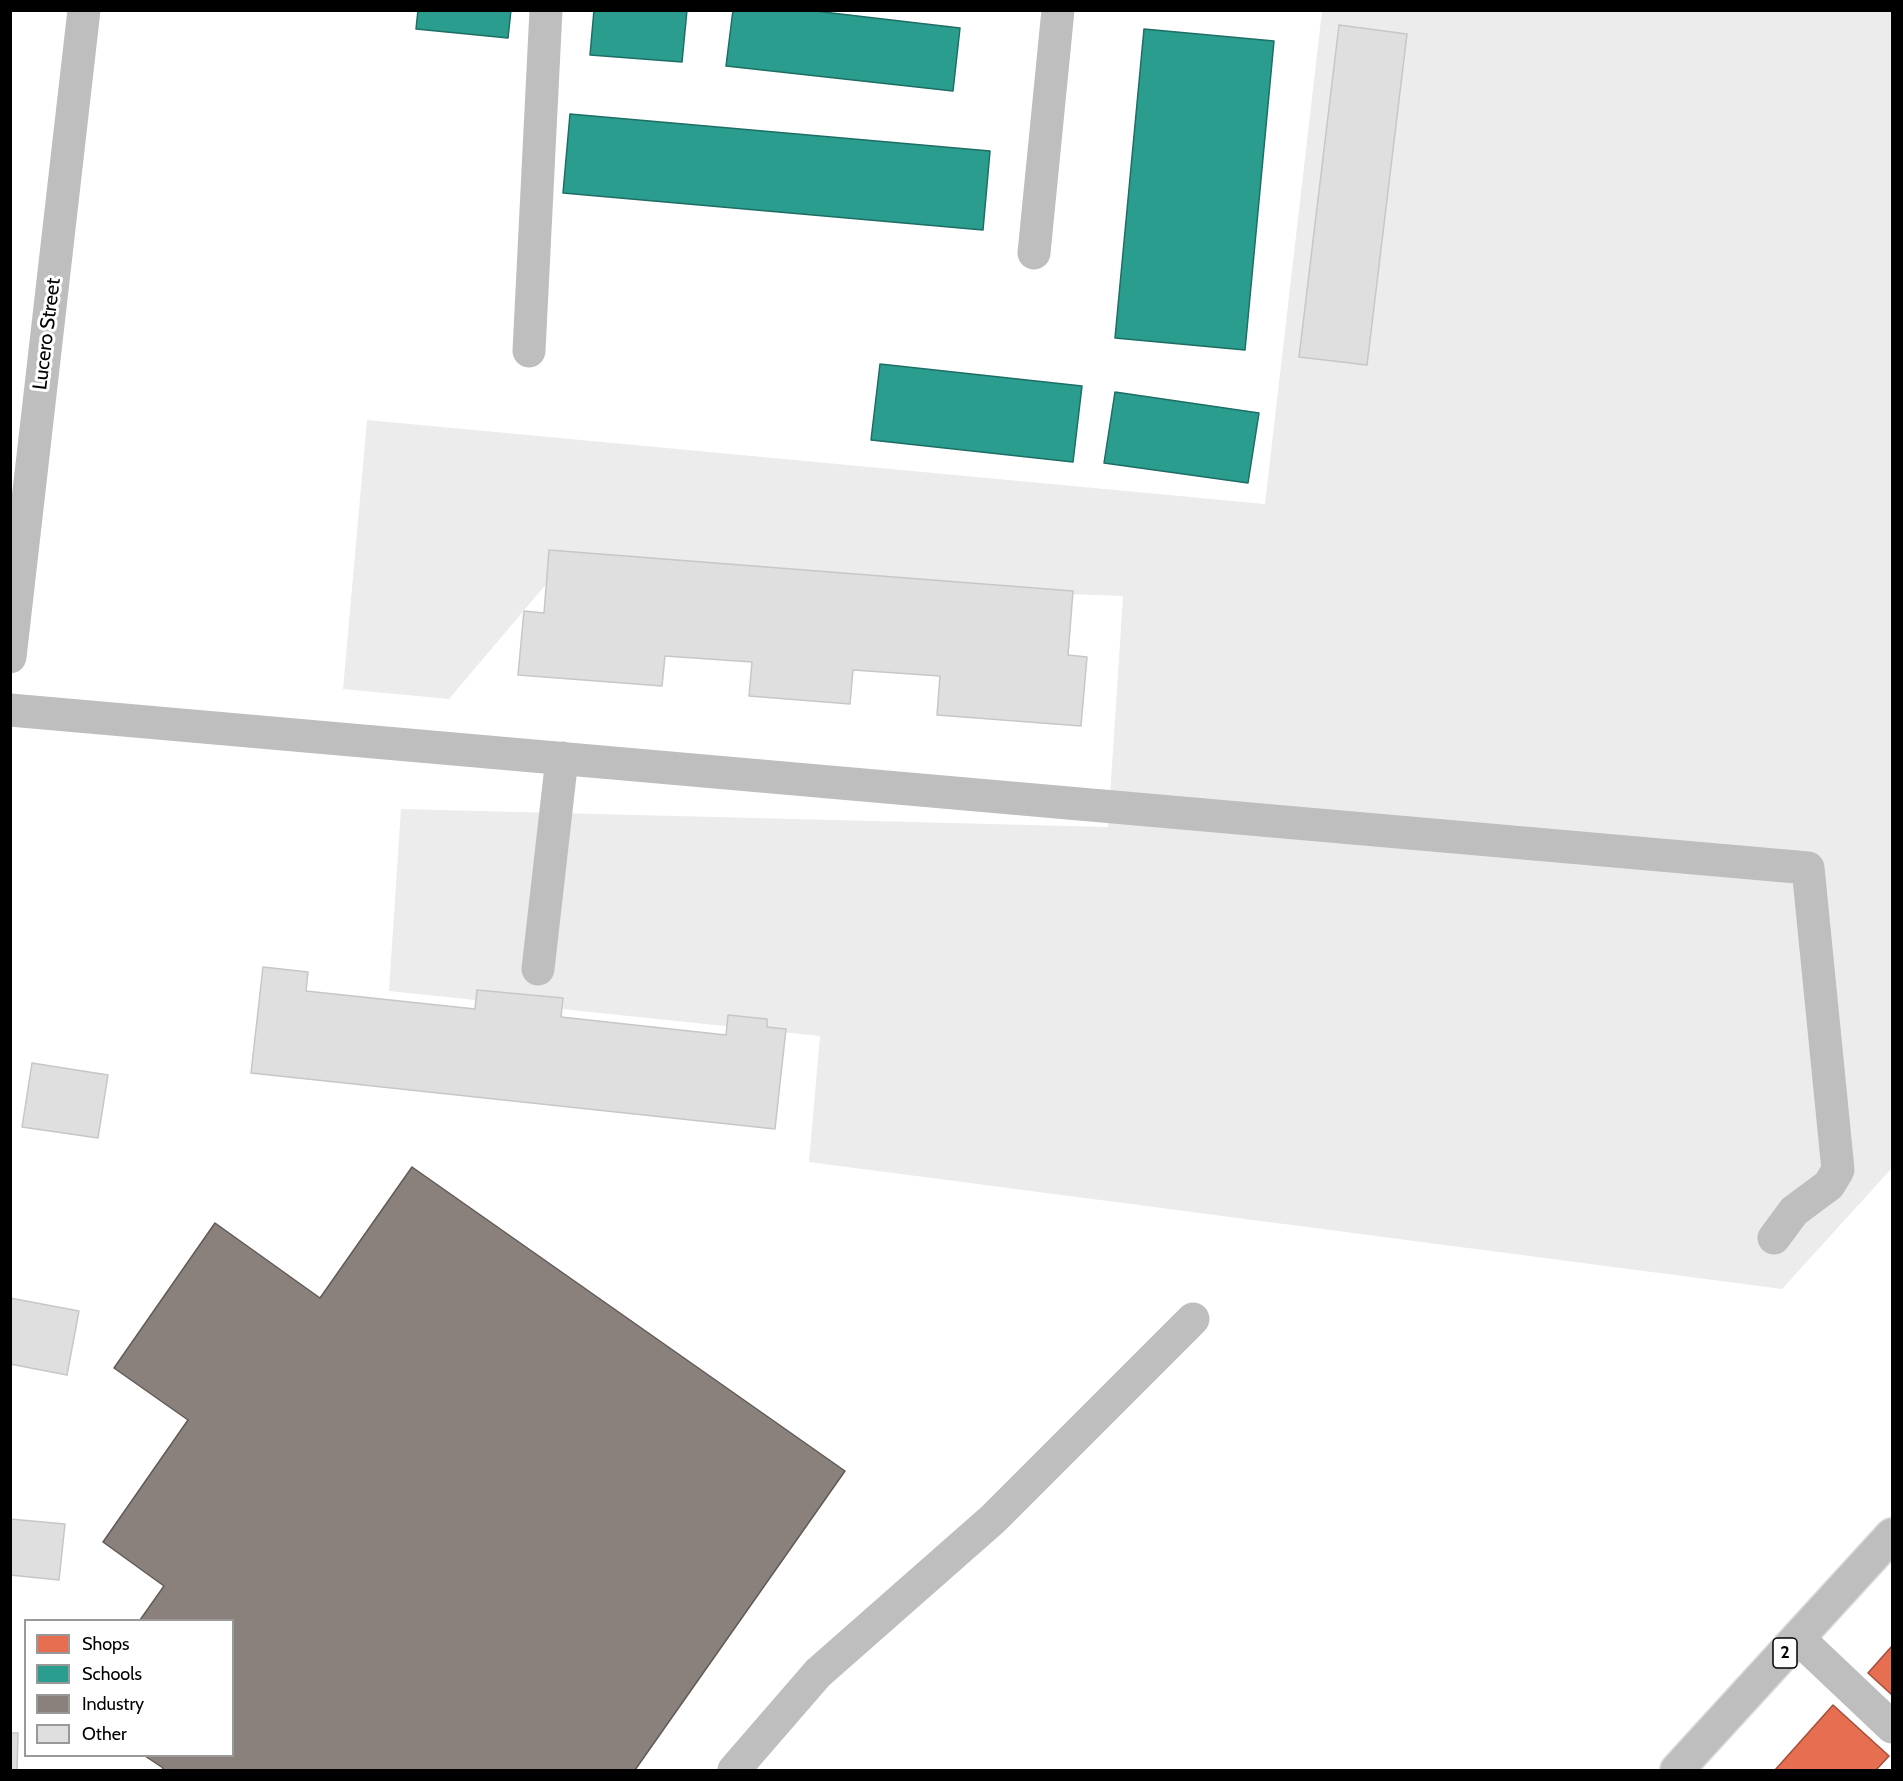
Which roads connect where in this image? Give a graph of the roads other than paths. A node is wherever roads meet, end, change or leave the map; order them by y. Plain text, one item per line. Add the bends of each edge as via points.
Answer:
1 (84, 10) edge
2 (546, 10) edge
3 (1058, 10) edge
4 (1034, 253) dead end
5 (529, 351) dead end
6 (10, 657) edge
7 (10, 710) edge
8 (562, 759) junction
9 (538, 969) dead end
10 (1773, 1238) dead end
11 (1193, 1319) dead end
12 (1893, 1535) edge
13 (1798, 1638) junction
14 (1893, 1727) edge
15 (734, 1770) edge
16 (1677, 1770) edge

1 - 6 main road, Lucero Street
2 - 5 main road
3 - 4 main road
7 - 8 main road
8 - 9 main road
8 - 10 main road via 1808,868 1838,1170 1829,1185 1794,1212
11 - 15 main road via 993,1519 818,1673
12 - 13 main road, 2
13 - 14 main road
13 - 16 main road, 2

